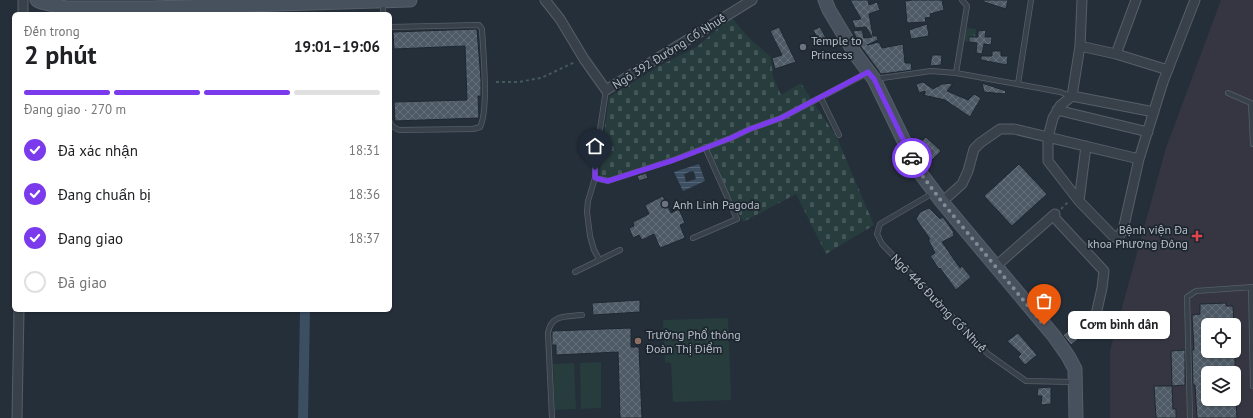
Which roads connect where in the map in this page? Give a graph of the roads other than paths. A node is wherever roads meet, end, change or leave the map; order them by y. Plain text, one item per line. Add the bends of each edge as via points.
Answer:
1 (23, 0) edge
2 (37, 0) edge
3 (410, 0) edge
4 (545, 0) edge
5 (750, 0) edge
6 (825, 0) edge
7 (962, 0) edge
8 (1031, 0) edge
9 (1082, 0) edge
10 (1136, 0) edge
11 (1195, 0) edge
12 (341, 1) edge
13 (253, 2) edge
14 (296, 2) edge
15 (150, 4) edge
16 (383, 8) edge
17 (23, 12) edge
18 (392, 27) edge
19 (1080, 46) junction
20 (1116, 54) junction
21 (1168, 70) junction
22 (956, 74) junction
23 (871, 76) junction
24 (1018, 84) junction
25 (606, 90) junction
26 (1228, 93) dead end
27 (1072, 96) junction
28 (821, 98) junction
29 (1057, 110) junction
30 (1154, 112) junction
31 (392, 126) edge
32 (1148, 132) junction
33 (838, 134) dead end
34 (1048, 137) junction
35 (1253, 144) edge
36 (1086, 146) junction
37 (705, 147) junction
38 (1139, 159) junction
39 (595, 178) junction
40 (938, 197) junction
41 (1077, 198) junction
42 (693, 238) dead end
43 (620, 250) dead end
44 (599, 260) junction
45 (996, 266) junction
46 (575, 272) dead end
47 (1252, 287) edge
48 (19, 312) edge
49 (582, 315) dead end
50 (1092, 323) dead end
51 (1076, 382) junction
52 (1253, 386) edge
53 (17, 418) edge
54 (552, 418) edge
55 (1076, 418) edge
56 (1190, 418) edge

1 - 17 street
2 - 15 main road via 66,8
3 - 16 main road
4 - 25 street
5 - 25 street, Ngõ 392 Đường Cổ Nhuế
6 - 23 main road
7 - 22 lane via 967,6
8 - 24 lane
9 - 19 street
10 - 20 street
11 - 21 street
12 - 14 main road
12 - 16 main road
13 - 14 main road
13 - 15 main road
18 - 31 lane via 479,25 482,29 484,100 483,121 480,127 400,130
19 - 20 street
19 - 27 street
20 - 21 street
21 - 30 street
22 - 23 lane via 931,71
22 - 24 lane
23 - 28 lane
23 - 40 main road via 918,170
24 - 27 lane
25 - 39 lane
26 - 35 lane via 1251,103
27 - 29 street
27 - 30 street
28 - 33 lane
28 - 37 lane via 781,118
29 - 32 street
29 - 34 street
30 - 32 street
32 - 38 street
34 - 36 street
34 - 40 street via 1014,129 1000,129 974,149 962,184
34 - 41 street via 1048,161
36 - 38 street
36 - 41 street
37 - 39 lane via 674,160 608,181
37 - 42 lane via 737,219
38 - 41 street via 1123,230 1118,238 1114,237
39 - 44 lane via 587,212 590,236
40 - 45 main road
40 - 51 lane, Ngõ 446 Đường Cổ Nhuế via 880,224 877,234 882,244 988,354 1026,381
43 - 44 lane
44 - 46 lane
45 - 50 street via 1054,215 1104,271 1095,319
45 - 51 main road via 1068,356 1075,369
47 - 52 lane
47 - 56 lane via 1196,291 1187,297
48 - 53 street
49 - 54 lane via 556,318 549,327
51 - 55 main road

